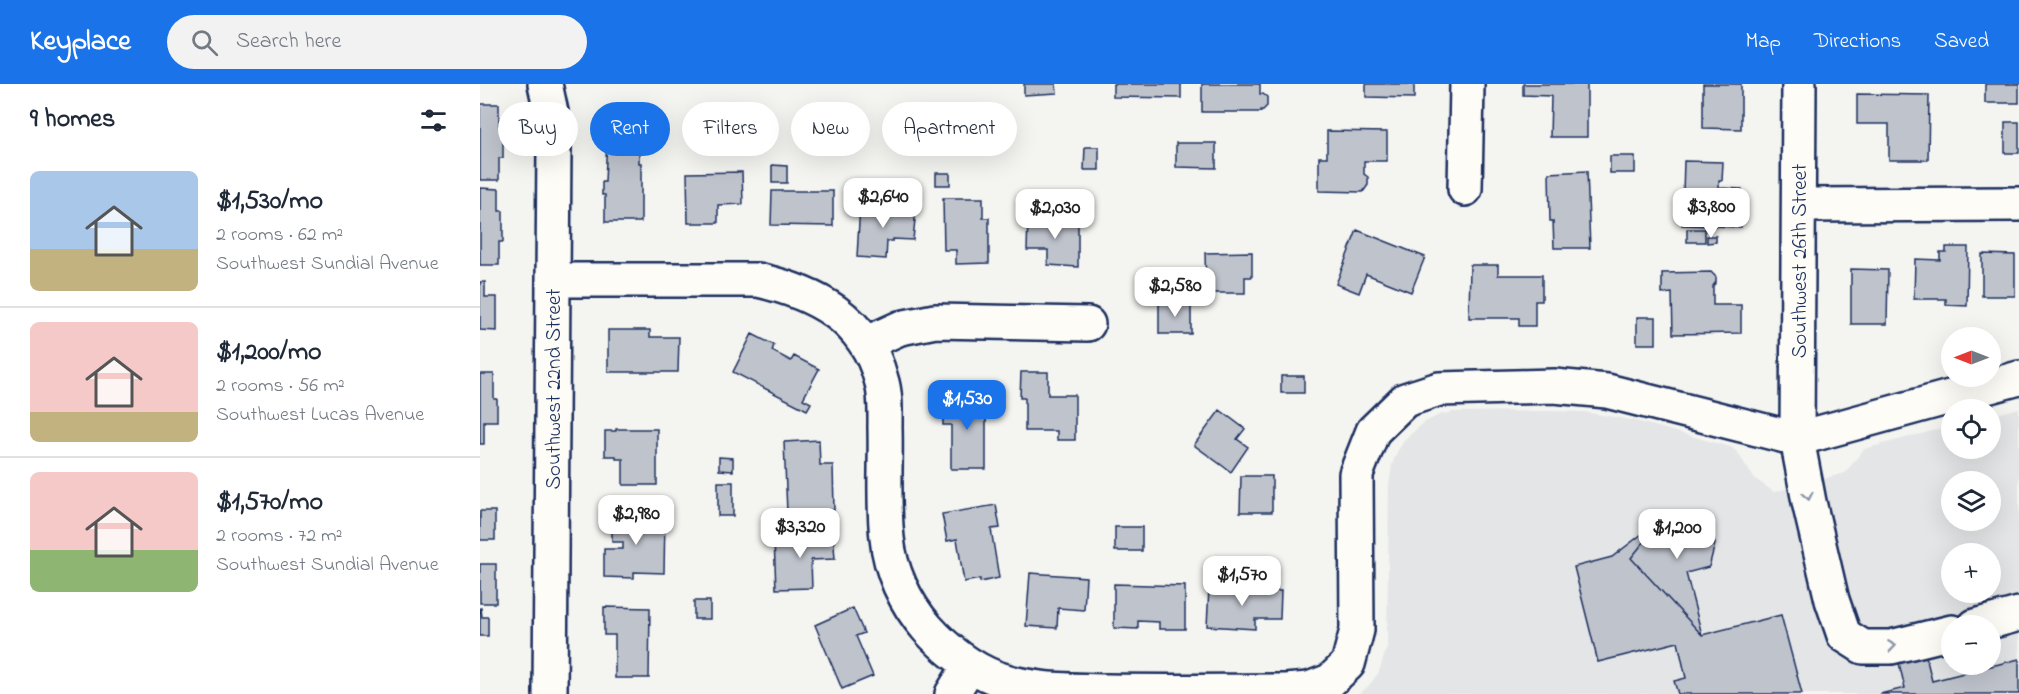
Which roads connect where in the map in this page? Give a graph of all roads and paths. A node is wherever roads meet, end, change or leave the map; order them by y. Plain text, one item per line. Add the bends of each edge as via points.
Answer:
1 (545, 84) edge
2 (1467, 84) edge
3 (1799, 84) edge
4 (1466, 189) dead end
5 (2019, 204) edge
6 (1799, 205) junction
7 (554, 280) junction
8 (1088, 324) dead end
9 (867, 343) junction
10 (2019, 378) edge
11 (1797, 439) junction
12 (2019, 614) edge
13 (2001, 619) edge
14 (1941, 635) edge
15 (970, 665) junction
16 (1126, 693) edge
17 (550, 694) edge
18 (952, 694) edge

1 - 7 street, Southwest 22nd Street via 554,145
2 - 4 street
3 - 6 street, Southwest 26th Street
5 - 6 street
6 - 11 street, Southwest 26th Street
7 - 9 street via 758,280 815,298 843,316
7 - 17 street, Southwest 22nd Street
8 - 9 street via 935,321 900,328
9 - 15 street via 882,379 886,538 892,566 918,617 937,640
10 - 11 street
11 -> 14 street, Southwest 26th Street via 1832,600 1844,635 1863,647 1891,647
11 - 16 street via 1596,390 1554,386 1439,389 1405,400 1373,430 1356,474 1357,630 1348,664 1330,681 1309,689
12 - 13 street
15 - 16 street via 1020,685
15 - 18 street

